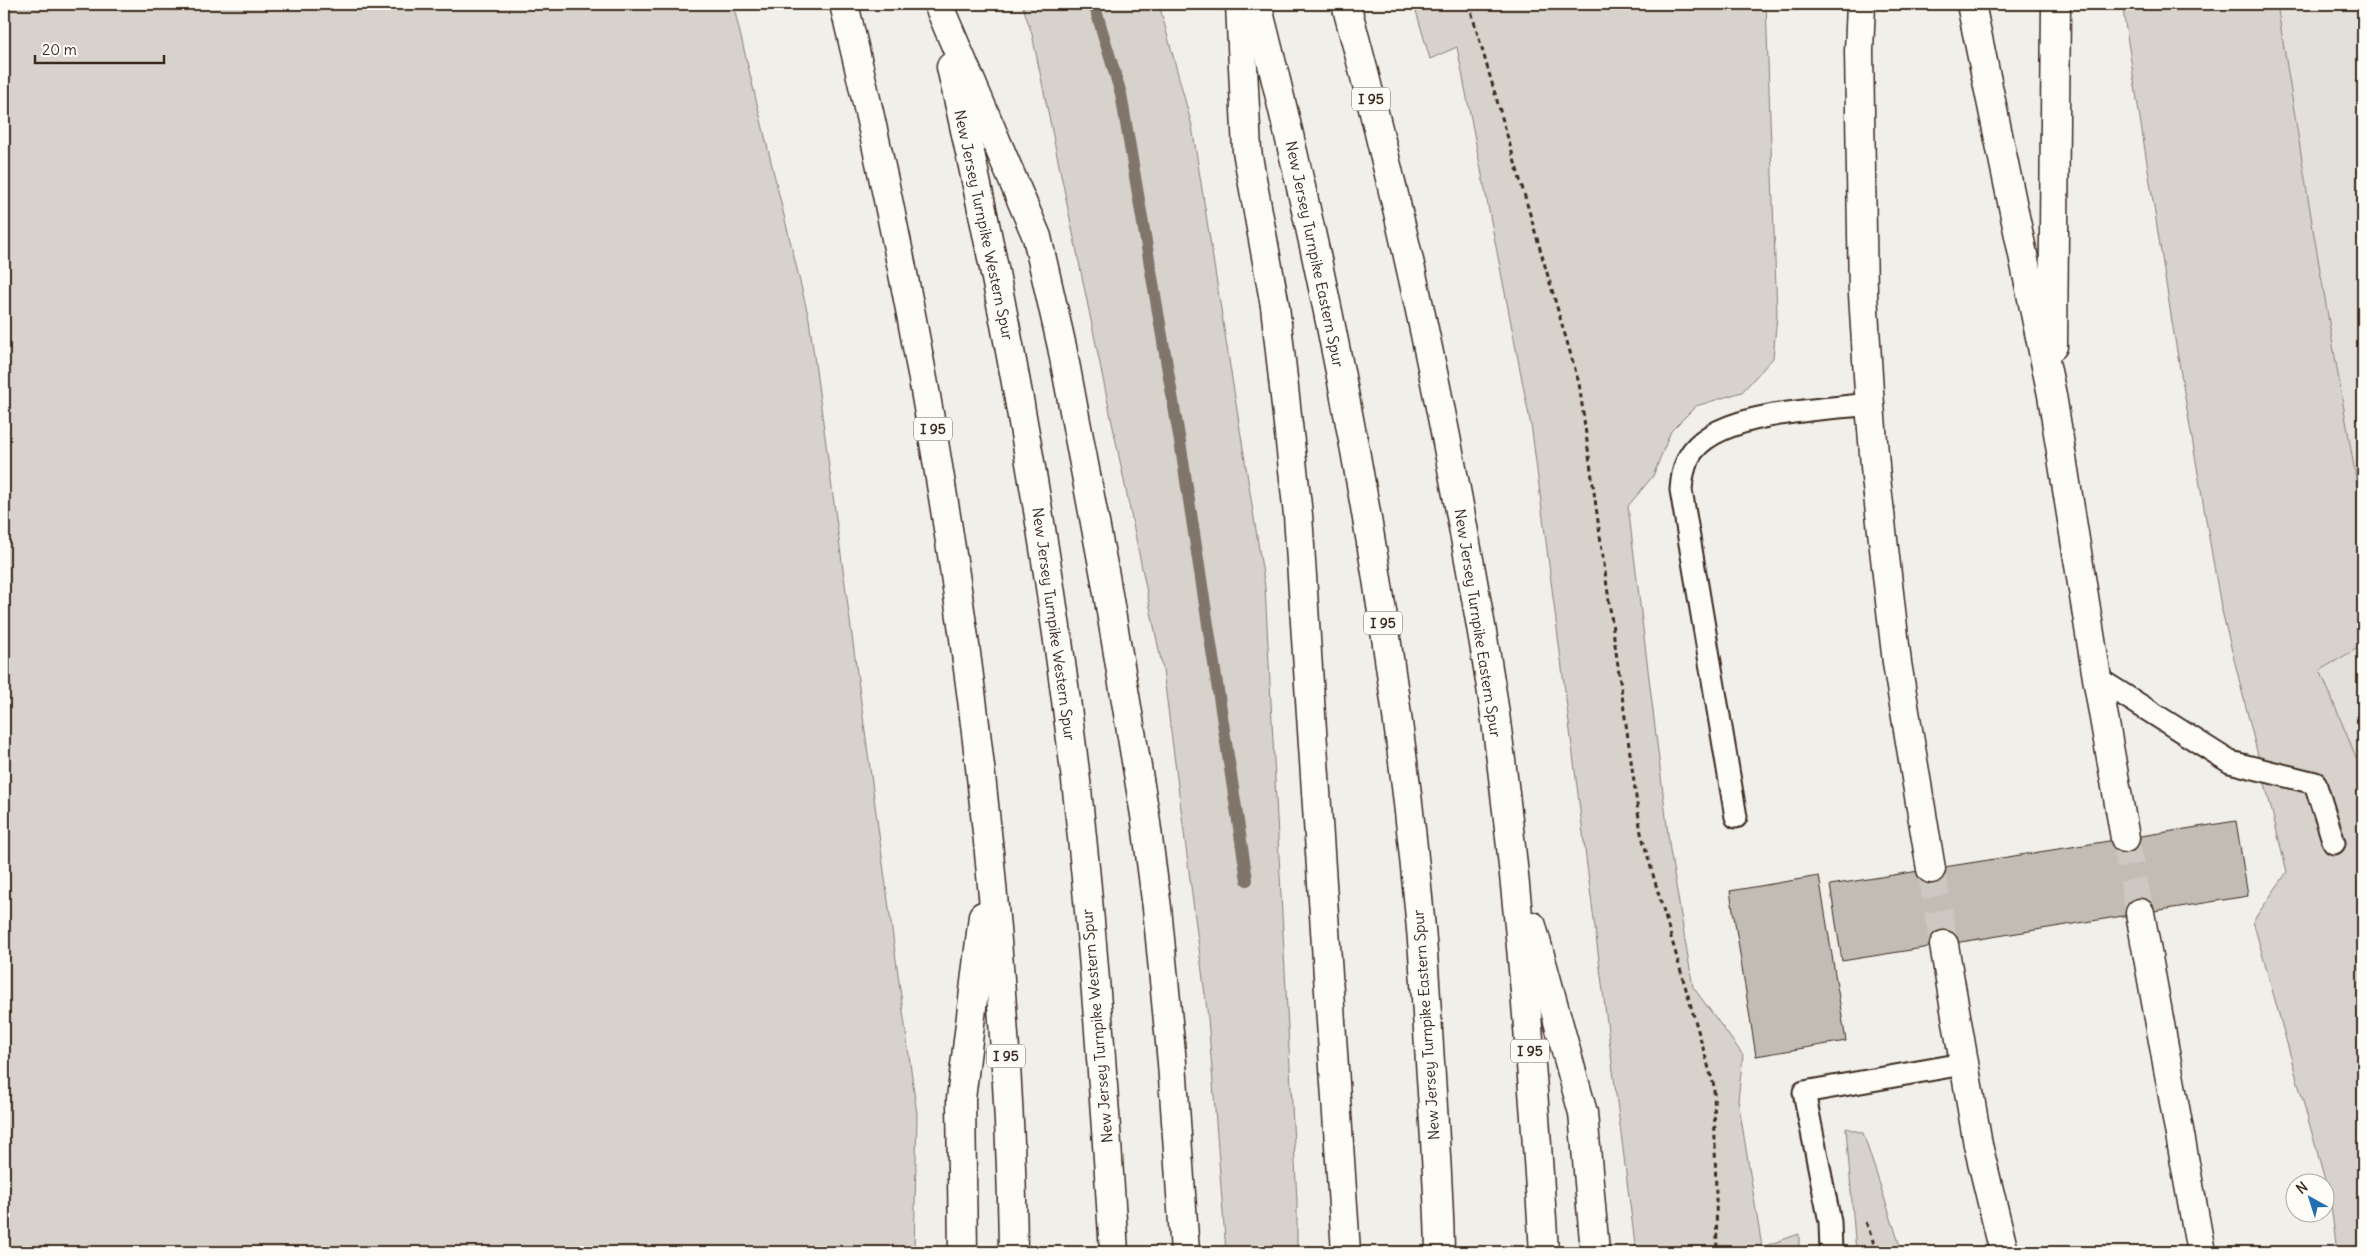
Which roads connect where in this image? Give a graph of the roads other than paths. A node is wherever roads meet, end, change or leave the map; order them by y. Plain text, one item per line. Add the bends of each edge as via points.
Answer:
1 (844, 4) edge
2 (937, 4) edge
3 (1240, 4) edge
4 (1257, 4) edge
5 (1346, 4) edge
6 (1852, 4) edge
7 (1861, 4) edge
8 (1971, 4) edge
9 (2056, 4) edge
10 (1859, 52) junction
11 (2052, 395) junction
12 (1870, 404) junction
13 (2097, 678) junction
14 (1736, 817) dead end
15 (2125, 838) tunnel mouth
16 (2334, 843) dead end
17 (1512, 849) junction
18 (990, 860) junction
19 (1931, 869) tunnel mouth
20 (2140, 913) tunnel mouth
21 (1944, 945) tunnel mouth
22 (1963, 1064) junction
23 (963, 1252) edge
24 (1013, 1252) edge
25 (1114, 1252) edge
26 (1186, 1252) edge
27 (1346, 1252) edge
28 (1440, 1252) edge
29 (1544, 1252) edge
30 (1595, 1252) edge
31 (1831, 1252) edge
32 (2004, 1252) edge
33 (2201, 1252) edge

1 - 18 highway, I 95 via 885,180 924,374 956,577
2 - 25 highway, New Jersey Turnpike Western Spur via 979,189 1049,577 1075,773
2 - 26 highway via 1037,237 1062,347 1107,586 1145,815 1169,1034
3 - 27 highway via 1247,151 1275,306 1298,515
4 - 28 highway, New Jersey Turnpike Eastern Spur / I 95 via 1338,356 1388,654 1421,931
5 - 17 highway, New Jersey Turnpike Eastern Spur / I 95 via 1389,166 1444,426 1494,710
6 - 10 highway
7 - 10 highway
8 - 11 highway
9 - 11 highway
10 - 12 highway via 1864,294
11 - 13 highway
12 - 14 lane via 1732,424 1700,443 1689,456 1683,474 1681,490
12 - 19 highway via 1897,663
13 - 15 highway
13 - 16 lane via 2230,762 2315,783
17 - 29 highway, New Jersey Turnpike Eastern Spur / I 95
17 - 30 highway via 1582,1114
18 - 23 highway via 960,1098
18 - 24 highway, I 95 via 1012,1155
20 - 33 highway
21 - 22 highway
22 - 31 lane via 1804,1092 1830,1222
22 - 32 highway via 1978,1145

